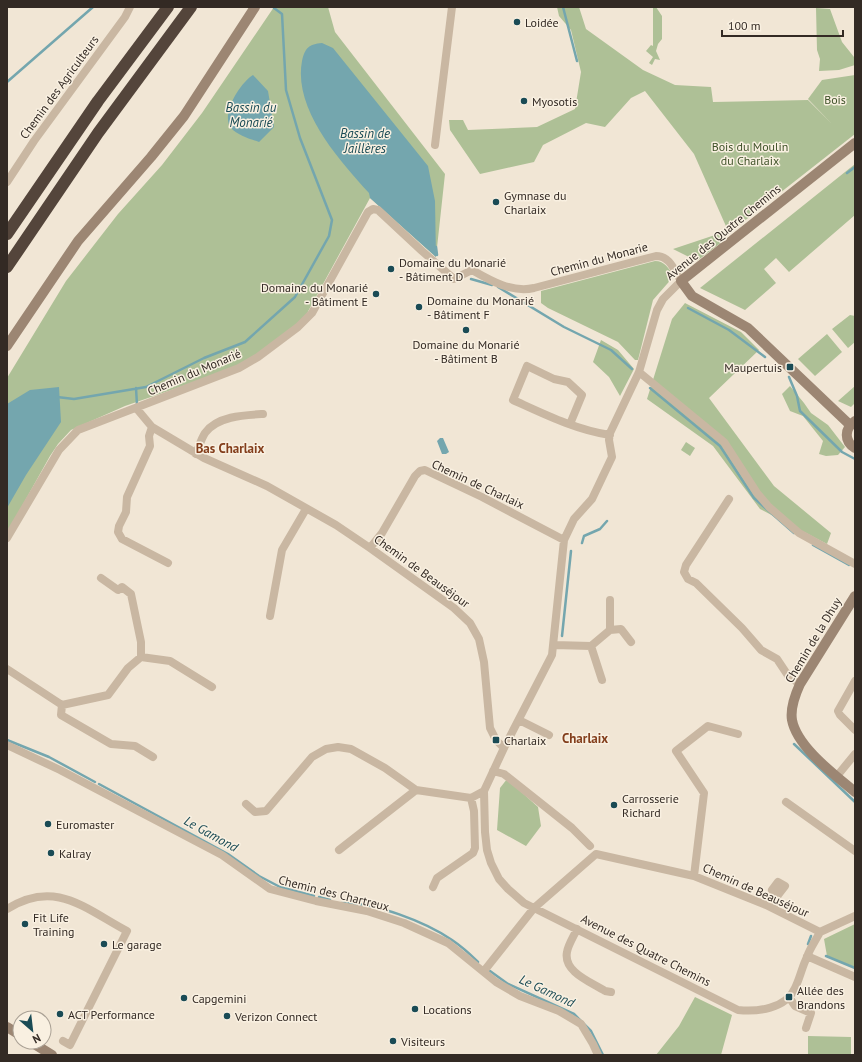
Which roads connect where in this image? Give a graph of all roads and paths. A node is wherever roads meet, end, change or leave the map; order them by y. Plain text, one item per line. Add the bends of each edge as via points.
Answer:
1 (130, 7) edge
2 (168, 7) edge
3 (173, 7) edge
4 (191, 7) edge
5 (255, 7) edge
6 (452, 7) edge
7 (98, 101) junction
8 (855, 143) edge
9 (435, 145) dead end
10 (7, 182) edge
11 (7, 234) edge
12 (7, 267) edge
13 (681, 281) junction
14 (534, 288) joint
15 (7, 346) edge
16 (639, 372) junction
17 (137, 408) junction
18 (263, 414) dead end
19 (852, 423) edge
20 (570, 424) junction
21 (152, 427) junction
22 (610, 435) junction
23 (855, 448) edge
24 (196, 454) junction
25 (728, 498) dead end
26 (306, 509) junction
27 (7, 538) edge
28 (564, 540) junction
29 (370, 548) junction
30 (168, 563) dead end
31 (855, 564) edge
32 (101, 578) dead end
33 (855, 596) edge
34 (610, 600) dead end
35 (270, 616) dead end
36 (610, 630) junction
37 (631, 642) dead end
38 (554, 645) junction
39 (591, 646) junction
40 (141, 657) junction
41 (7, 669) edge
42 (602, 680) dead end
43 (855, 681) edge
44 (800, 684) junction
45 (212, 687) dead end
46 (62, 705) junction
47 (519, 720) junction
48 (855, 730) edge
49 (738, 734) dead end
50 (549, 735) dead end
51 (7, 745) edge
52 (504, 748) junction
53 (854, 757) edge
54 (153, 758) dead end
55 (493, 771) junction
56 (837, 776) junction
57 (416, 790) junction
58 (484, 791) junction
59 (855, 792) edge
60 (471, 798) junction
61 (786, 802) dead end
62 (246, 804) dead end
63 (485, 810) junction
64 (474, 811) junction
65 (590, 846) dead end
66 (339, 850) dead end
67 (855, 851) edge
68 (694, 876) junction
69 (433, 887) dead end
70 (778, 895) dead end
71 (534, 908) junction
72 (773, 908) junction
73 (7, 909) edge
74 (855, 916) edge
75 (577, 929) junction
76 (820, 932) junction
77 (807, 956) junction
78 (484, 971) junction
79 (855, 977) edge
80 (611, 992) dead end
81 (789, 997) junction
82 (806, 1028) dead end
83 (63, 1041) dead end
84 (598, 1055) edge

1 - 10 street, Chemin des Agriculteurs
2 - 7 highway
3 - 7 highway
4 - 12 highway via 98,133
5 - 15 street via 184,116 70,251
6 - 9 street
7 - 11 highway
8 - 13 street, Avenue des Quatre Chemins
13 - 14 street, Chemin du Monarie via 667,259 656,256
13 - 16 street, Avenue des Quatre Chemins via 663,299 657,310
13 - 19 street via 692,296 748,328
14 - 17 street, Chemin du Monarié via 518,290 507,287 472,270 454,279 378,210 373,209 368,212 312,313 298,327 240,368
16 - 22 street, Avenue des Quatre Chemins
16 - 31 street via 724,442 757,493 774,511 799,533
17 - 21 street, Chemin de Beauséjour
17 - 27 street via 78,430 59,450
18 - 24 street via 241,415 213,425 205,433
19 - 23 street via 846,435
20 - 20 street via 513,400 527,366 554,379 568,382 582,395
20 - 22 street
21 - 24 street, Chemin de Beauséjour
21 - 30 street via 149,436 150,446 127,497 126,512 118,532 122,539
22 - 28 street, Avenue des Quatre Chemins via 612,457 592,499 574,519
24 - 26 street, Chemin de Beauséjour via 267,486
25 - 44 street via 684,572 688,579 696,583 737,622 761,650 776,659 789,676
26 - 29 street, Chemin de Beauséjour
26 - 35 street via 282,550
28 - 29 street, Chemin de Charlaix via 425,470 415,476 382,533
28 - 38 street, Avenue des Quatre Chemins
29 - 52 street, Chemin de Beauséjour via 435,593 470,623 482,650 490,728
32 - 40 street via 118,590 122,587 131,594
33 - 44 street, Chemin de la Dhuy
34 - 36 street
36 - 37 street via 621,630
36 - 39 street
38 - 39 street
38 - 47 street, Avenue des Quatre Chemins via 552,655
39 - 42 street
40 - 45 street via 170,661
40 - 46 street via 128,668 108,695
41 - 46 street
43 - 48 street via 838,711
44 - 56 street, Chemin de la Dhuy via 794,698 792,719 797,733 805,746
46 - 54 street via 61,715 110,744 135,746
47 - 50 street
47 - 52 street, Avenue des Quatre Chemins
49 - 68 street via 708,726 676,751 704,793
51 - 78 street, Chemin des Chartreux via 222,855 270,889 367,911 404,924 448,943
52 - 55 street, Avenue des Quatre Chemins
53 - 56 street
55 - 58 street, Avenue des Quatre Chemins
55 - 65 street via 504,774 572,828
56 - 59 street, Chemin de la Dhuy
57 - 60 street
57 - 62 street via 385,768 351,749 338,747 326,749 312,757 266,811 256,812
57 - 66 street
58 - 60 street
58 - 63 street, Avenue des Quatre Chemins
60 - 64 street
61 - 67 street
63 - 64 street
63 - 71 street, Avenue des Quatre Chemins via 487,850 491,863 508,889
64 - 69 street via 473,853 437,878
68 - 71 street, Chemin de Beauséjour via 596,854
68 - 72 street, Chemin de Beauséjour
70 - 72 street
71 - 75 street, Avenue des Quatre Chemins
71 - 78 street
72 - 76 street, Chemin de Beauséjour
73 - 83 street via 19,901 53,895 67,899 127,931 70,1045
74 - 76 street
75 - 80 street via 566,951 570,969
75 - 81 street, Avenue des Quatre Chemins via 738,1010 767,1009
76 - 77 street
77 - 79 street
77 - 81 street via 795,990
78 - 84 street, Chemin des Chartreux via 508,989 559,1011 581,1024
81 - 82 street via 795,1006 811,1013

